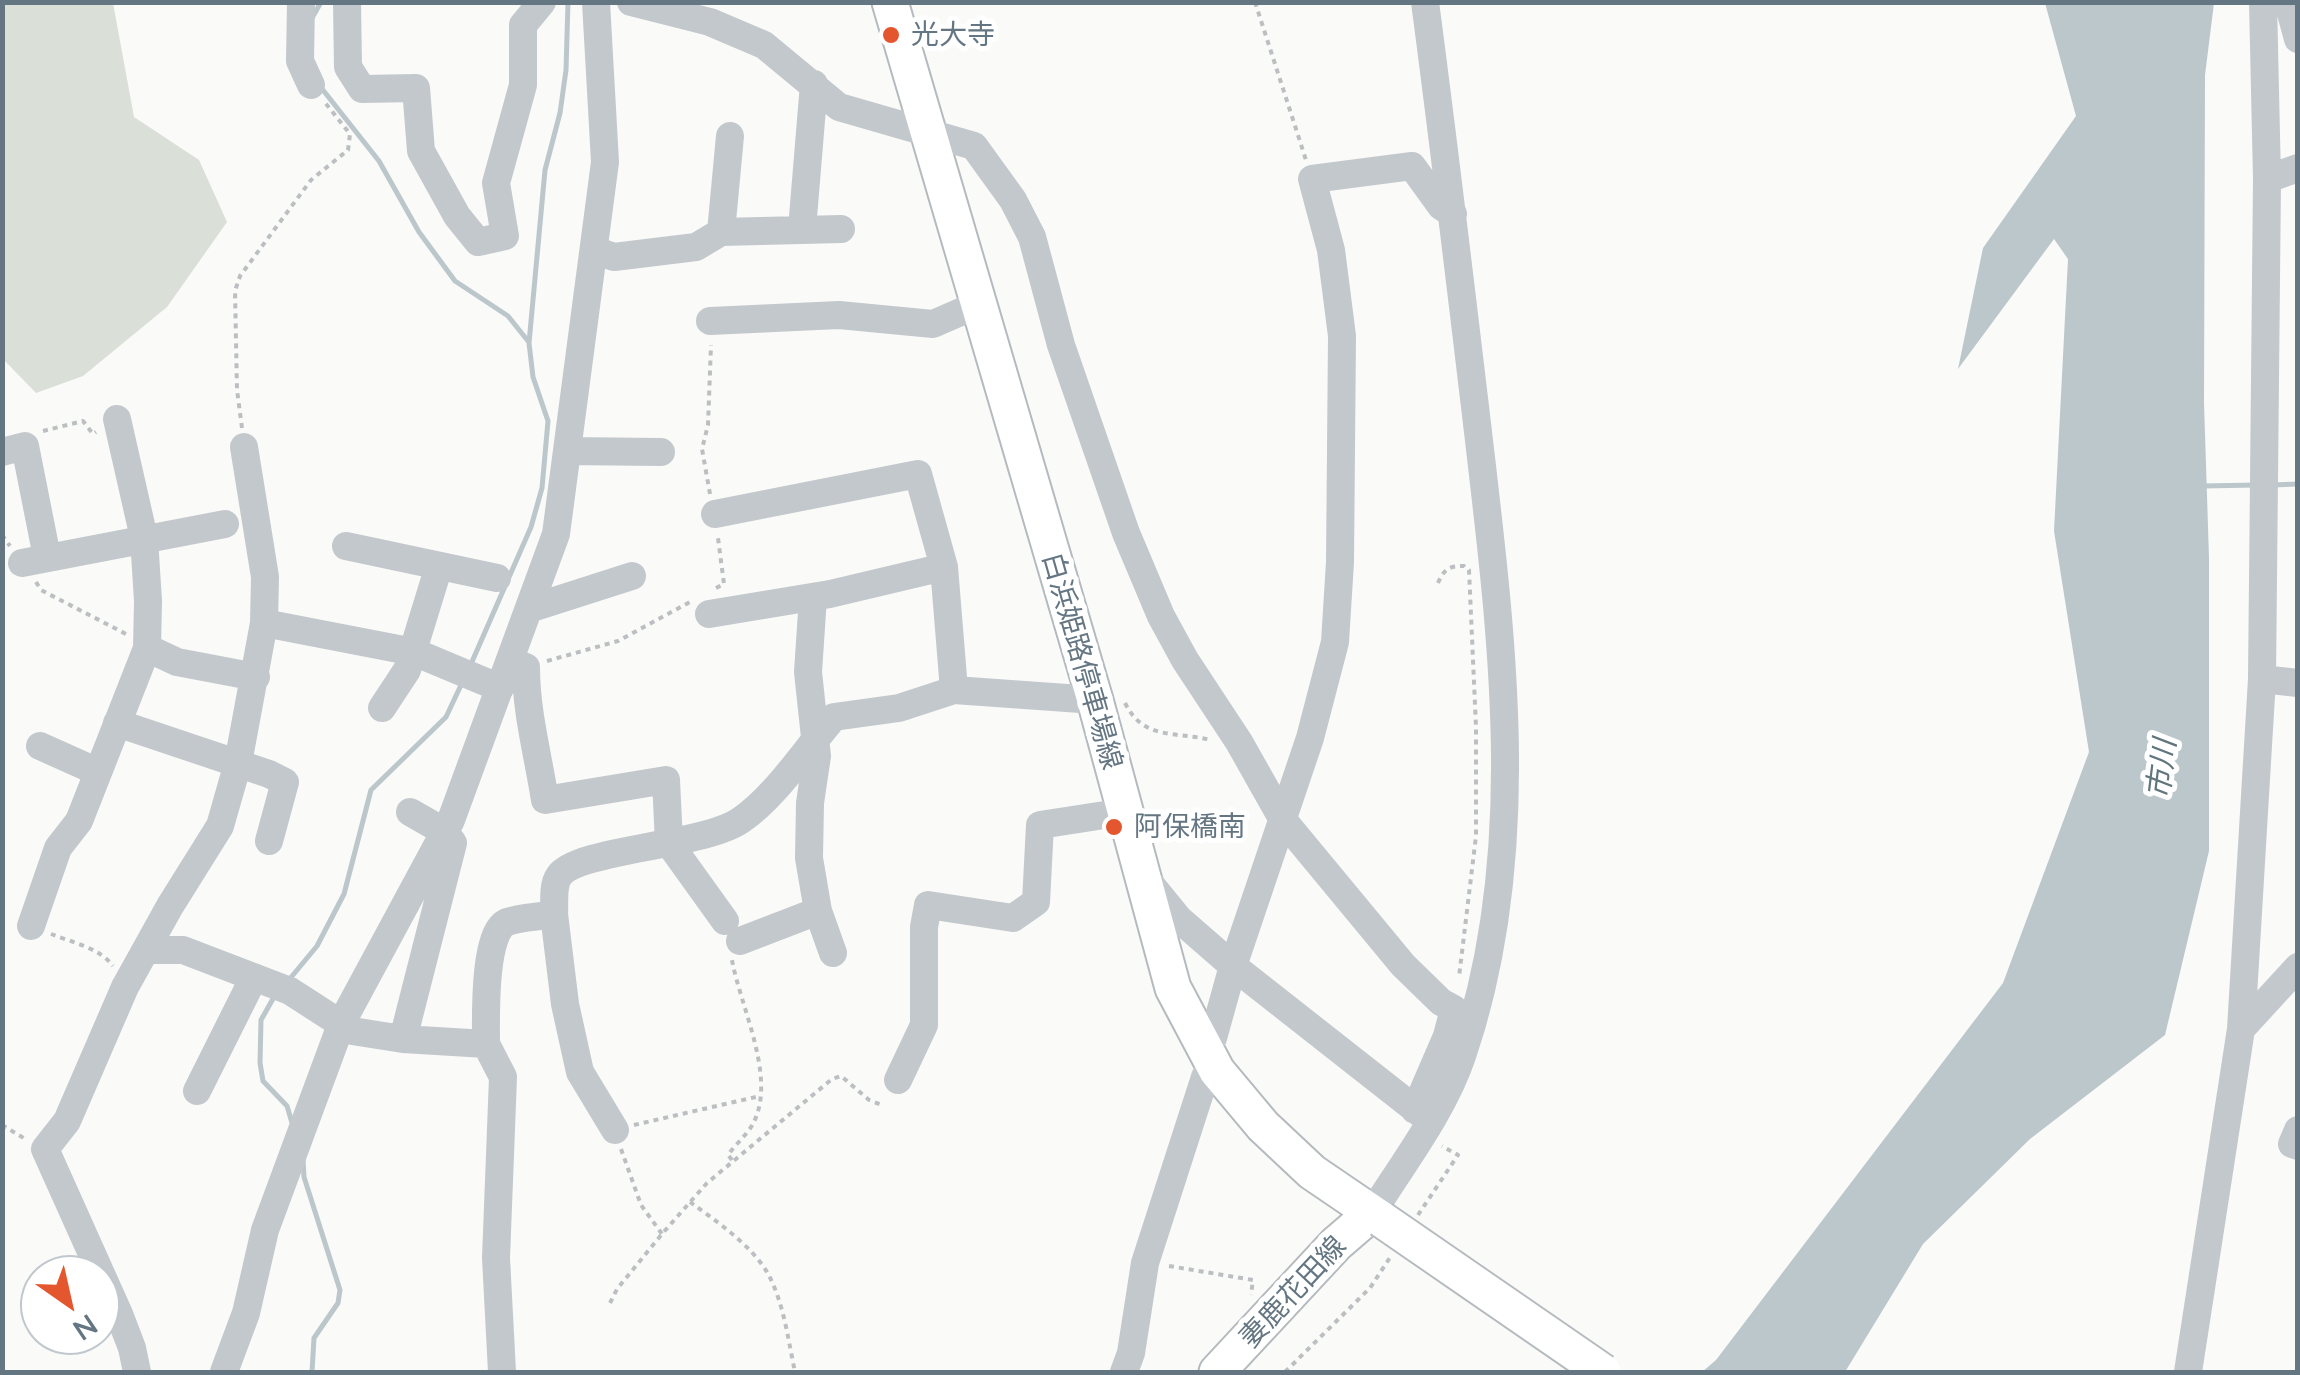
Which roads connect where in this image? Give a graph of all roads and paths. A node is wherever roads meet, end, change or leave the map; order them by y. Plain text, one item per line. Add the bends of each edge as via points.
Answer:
1 (301, 2) edge
2 (346, 2) edge
3 (542, 2) edge
4 (596, 2) edge
5 (631, 2) edge
6 (890, 2) edge
7 (1256, 2) edge
8 (1425, 2) edge
9 (2264, 2) edge
10 (2288, 2) edge
11 (2298, 39) edge
12 (814, 84) junction
13 (311, 85) joint
14 (928, 130) junction
15 (730, 136) dead end
16 (2298, 168) edge
17 (1312, 179) junction
18 (2267, 179) junction
19 (1453, 214) junction
20 (841, 229) dead end
21 (802, 230) junction
22 (721, 232) junction
23 (594, 250) junction
24 (979, 304) junction
25 (710, 320) joint
26 (117, 419) joint
27 (244, 448) joint
28 (14, 449) edge
29 (567, 451) junction
30 (661, 452) dead end
31 (714, 514) junction
32 (224, 524) dead end
33 (2, 535) edge
34 (144, 538) junction
35 (346, 546) dead end
36 (34, 560) junction
37 (439, 566) junction
38 (944, 567) junction
39 (632, 576) dead end
40 (496, 578) dead end
41 (1438, 583) dead end
42 (812, 597) junction
43 (704, 602) junction
44 (529, 609) junction
45 (264, 623) junction
46 (147, 648) junction
47 (414, 652) junction
48 (494, 673) junction
49 (256, 678) junction
50 (2262, 679) junction
51 (2298, 683) edge
52 (954, 690) junction
53 (1095, 700) junction
54 (382, 708) dead end
55 (117, 723) junction
56 (815, 739) junction
57 (1239, 742) junction
58 (40, 746) dead end
59 (238, 764) junction
60 (98, 772) junction
61 (410, 812) dead end
62 (1124, 812) junction
63 (1283, 820) junction
64 (445, 832) junction
65 (269, 841) dead end
66 (669, 843) junction
67 (1140, 872) junction
68 (818, 911) junction
69 (554, 914) junction
70 (31, 926) joint
71 (733, 931) junction
72 (147, 950) junction
73 (833, 953) dead end
74 (1233, 966) junction
75 (2298, 967) edge
76 (271, 984) junction
77 (125, 988) junction
78 (1454, 1009) junction
79 (342, 1022) junction
80 (2241, 1029) junction
81 (1213, 1038) dead end
82 (403, 1039) junction
83 (486, 1044) junction
84 (1205, 1077) dead end
85 (898, 1080) dead end
86 (196, 1091) dead end
87 (760, 1096) junction
88 (882, 1105) dead end
89 (1422, 1115) junction
90 (615, 1130) junction
91 (2298, 1130) edge
92 (2298, 1146) edge
93 (733, 1162) junction
94 (690, 1202) junction
95 (1376, 1216) junction
96 (662, 1234) junction
97 (1145, 1263) junction
98 (1250, 1300) dead end
99 (610, 1303) dead end
100 (137, 1372) edge
101 (224, 1372) edge
102 (502, 1372) edge
103 (795, 1372) edge
104 (1124, 1372) edge
105 (1218, 1372) edge
106 (1604, 1372) edge
107 (2188, 1372) edge

1 - 13 street via 300,61
2 - 3 street via 348,68 362,89 416,88 421,152 478,242 505,236 496,183 523,84 524,25
4 - 23 street via 606,162
5 - 12 street via 710,22 764,45
6 - 14 main road, 白浜姫路停車場線
7 - 17 path
8 - 19 street
9 - 18 street
10 - 11 street
12 - 14 street via 839,107
12 - 21 street
13 - 27 path via 350,134 348,150 311,180 240,276 235,291
14 - 24 main road, 白浜姫路停車場線
14 - 57 street via 974,146 1020,212 1126,533 1169,630
15 - 22 street
16 - 18 street
17 - 19 street via 1412,166
17 - 63 street via 1331,250 1342,336 1340,562 1335,642
18 - 50 street
19 - 89 street via 1502,636 1507,794 1488,957 1462,1056 1445,1096
20 - 21 street
21 - 22 street
22 - 23 street via 696,247 614,257
23 - 29 street
24 - 25 street via 933,324 838,315
24 - 53 main road, 白浜姫路停車場線
25 - 31 path via 702,448
26 - 28 path via 93,434 83,421 32,434
26 - 34 street
27 - 45 street via 266,578
28 - 36 street
29 - 30 street
29 - 44 street via 556,534
31 - 38 street via 918,474
31 - 43 path via 724,584
32 - 34 street
33 - 36 path
34 - 36 street
34 - 46 street
35 - 37 street
36 - 46 path via 42,590
37 - 40 street
37 - 47 street
38 - 42 street
38 - 52 street
39 - 44 street
41 - 78 path via 1450,566 1469,570 1476,836
42 - 43 street via 772,604
42 - 56 street via 808,672
43 - 48 path via 618,641
44 - 48 street
45 - 47 street
45 - 49 street
46 - 49 street via 177,662
46 - 55 street
47 - 48 street
47 - 54 street
48 - 64 street
48 - 66 street via 532,719 544,800 666,780
49 - 59 street
50 - 51 street
50 - 80 street
52 - 53 street
52 - 56 street via 899,708 834,717
53 - 57 path via 1122,695 1140,726 1162,733
53 - 62 main road, 白浜姫路停車場線
55 - 59 street
55 - 60 street
56 - 66 street via 740,822
56 - 68 street via 809,858
57 - 63 street
58 - 60 street
59 - 65 street via 285,782
59 - 72 street via 220,826
60 - 70 street via 80,820 58,848
61 - 64 street
62 - 67 main road, 白浜姫路停車場線
62 - 85 street via 1040,825 1036,902 1012,918 928,905 924,1024
63 - 74 street
63 - 78 street via 1403,965
64 - 79 street
64 - 82 street via 452,844
66 - 69 street via 577,863 560,874
66 - 71 street
67 - 74 street via 1179,919
67 - 95 main road, 白浜姫路停車場線 via 1173,988 1217,1071 1312,1172
68 - 71 street
68 - 73 street
69 - 83 street via 504,922 496,931
69 - 90 street via 580,1072
70 - 77 path via 109,960
71 - 87 path via 736,985 752,1032
72 - 76 street via 184,950
72 - 77 street
74 - 81 street
74 - 89 street
75 - 80 street
76 - 79 street
76 - 86 street
77 - 100 street via 67,1121 44,1149 119,1314
78 - 89 street
79 - 82 street via 352,1032
79 - 101 street via 265,1230
80 - 107 street
82 - 83 street
83 - 102 street via 503,1077 496,1258
84 - 97 street
87 - 90 path
87 - 93 path via 757,1116 728,1154
88 - 93 path via 841,1076 832,1079
89 - 95 street
90 - 96 path via 641,1205
91 - 92 street via 2292,1144
93 - 94 path
94 - 96 path
94 - 103 path via 766,1270
95 - 105 main road, 妻鹿花田線 via 1336,1244
95 - 106 main road, 白浜姫路停車場線, bridge
96 - 99 path
97 - 98 path via 1253,1280
97 - 104 street

